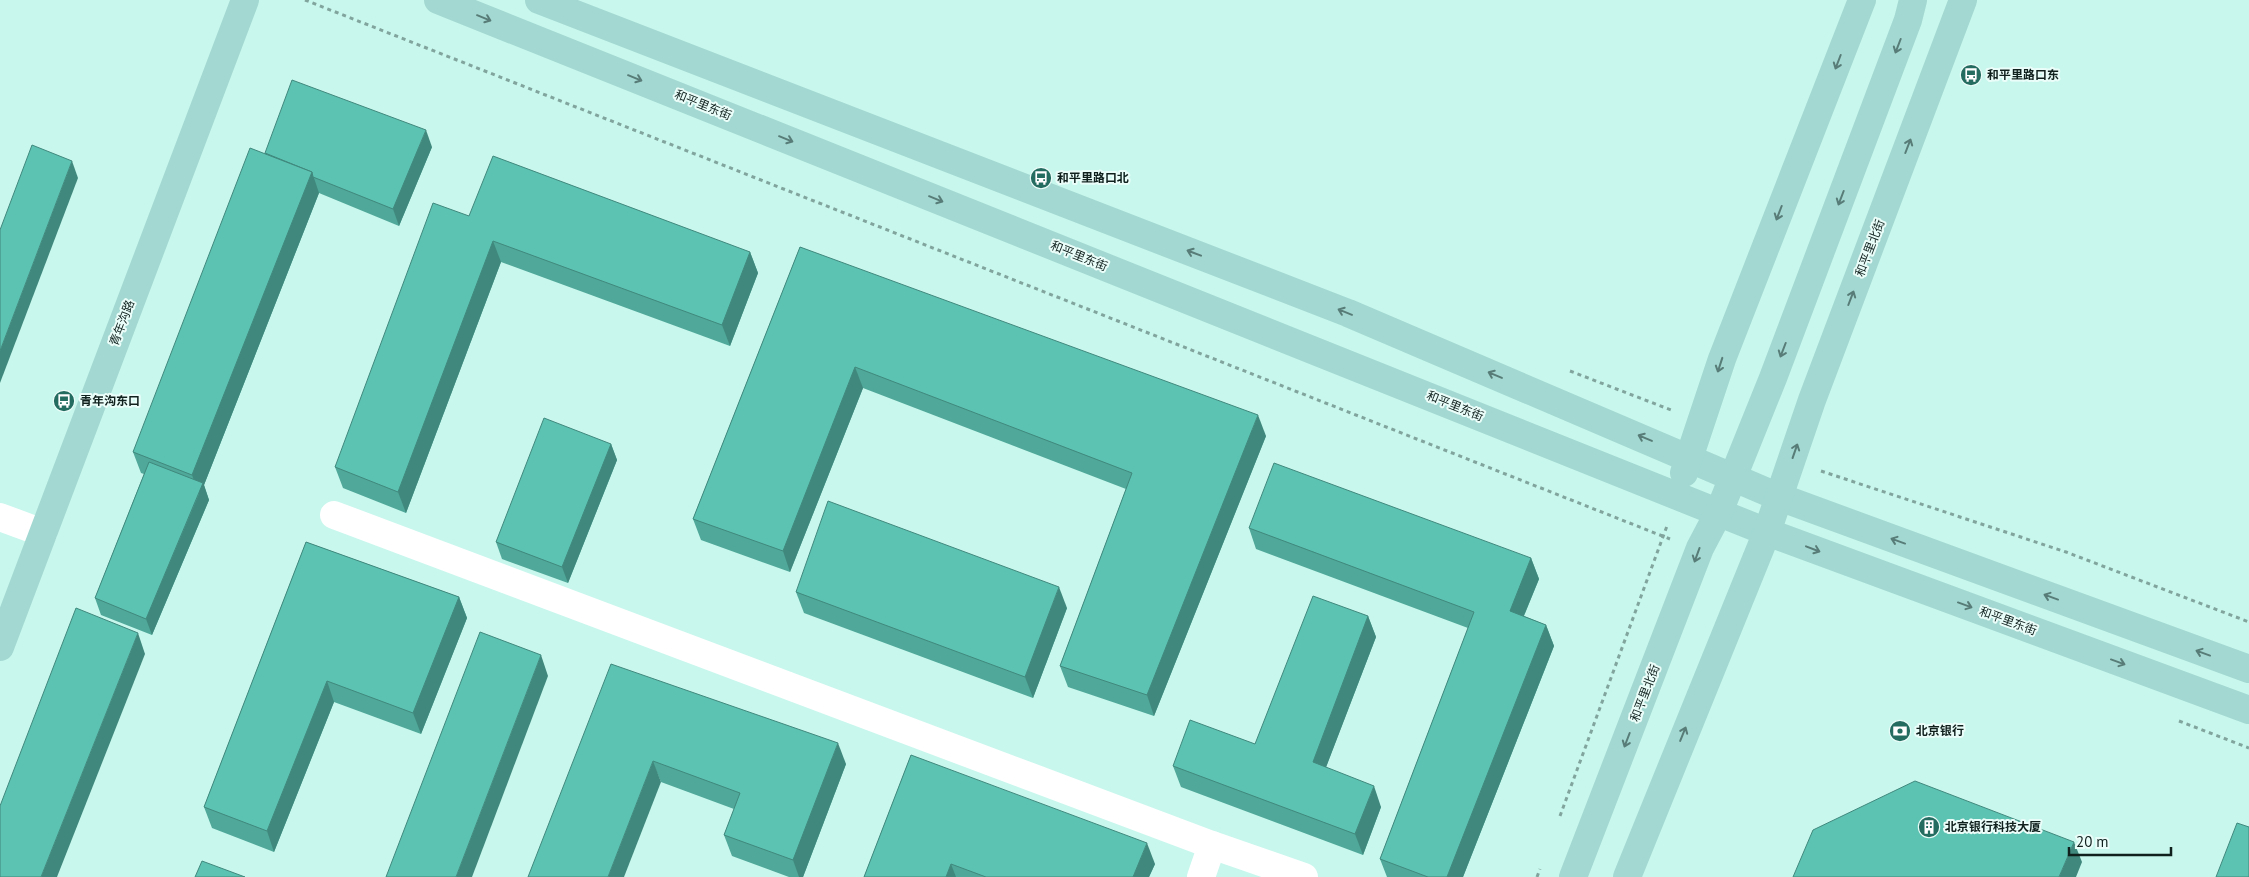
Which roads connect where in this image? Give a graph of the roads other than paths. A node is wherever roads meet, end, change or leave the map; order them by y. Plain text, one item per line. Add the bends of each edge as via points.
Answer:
1 (245, 0) edge
2 (438, 0) edge
3 (538, 0) edge
4 (1862, 0) edge
5 (1913, 0) edge
6 (1963, 0) edge
7 (1690, 458) junction
8 (1733, 477) junction
9 (1677, 495) junction
10 (1779, 497) junction
11 (1719, 512) junction
12 (334, 515) dead end
13 (0, 517) edge
14 (43, 532) junction
15 (1767, 532) junction
16 (0, 647) edge
17 (2249, 669) edge
18 (2249, 710) edge
19 (1649, 818) junction
20 (1212, 845) junction
21 (1201, 877) edge
22 (1304, 877) edge
23 (1574, 877) edge
24 (1627, 877) edge
25 (1639, 877) edge

1 - 14 street, 青年沟路
2 -> 9 street, 和平里东街
7 -> 3 street via 1348,313
4 -> 7 street via 1722,360
5 -> 8 street
10 -> 6 street, 和平里北街 via 1812,400
7 - 8 street
7 - 9 street
8 - 10 street
8 - 11 street, 和平里北街
9 - 11 street, 和平里东街
10 - 15 street, 和平里北街
17 -> 10 street
11 - 15 street, 和平里东街
11 -> 23 street, 和平里北街 via 1700,548
12 - 20 street
13 - 14 street
14 - 16 street, 青年沟路
15 -> 18 street, 和平里东街
19 -> 15 street
19 - 24 street
19 - 25 street
20 - 21 street
20 - 22 street

